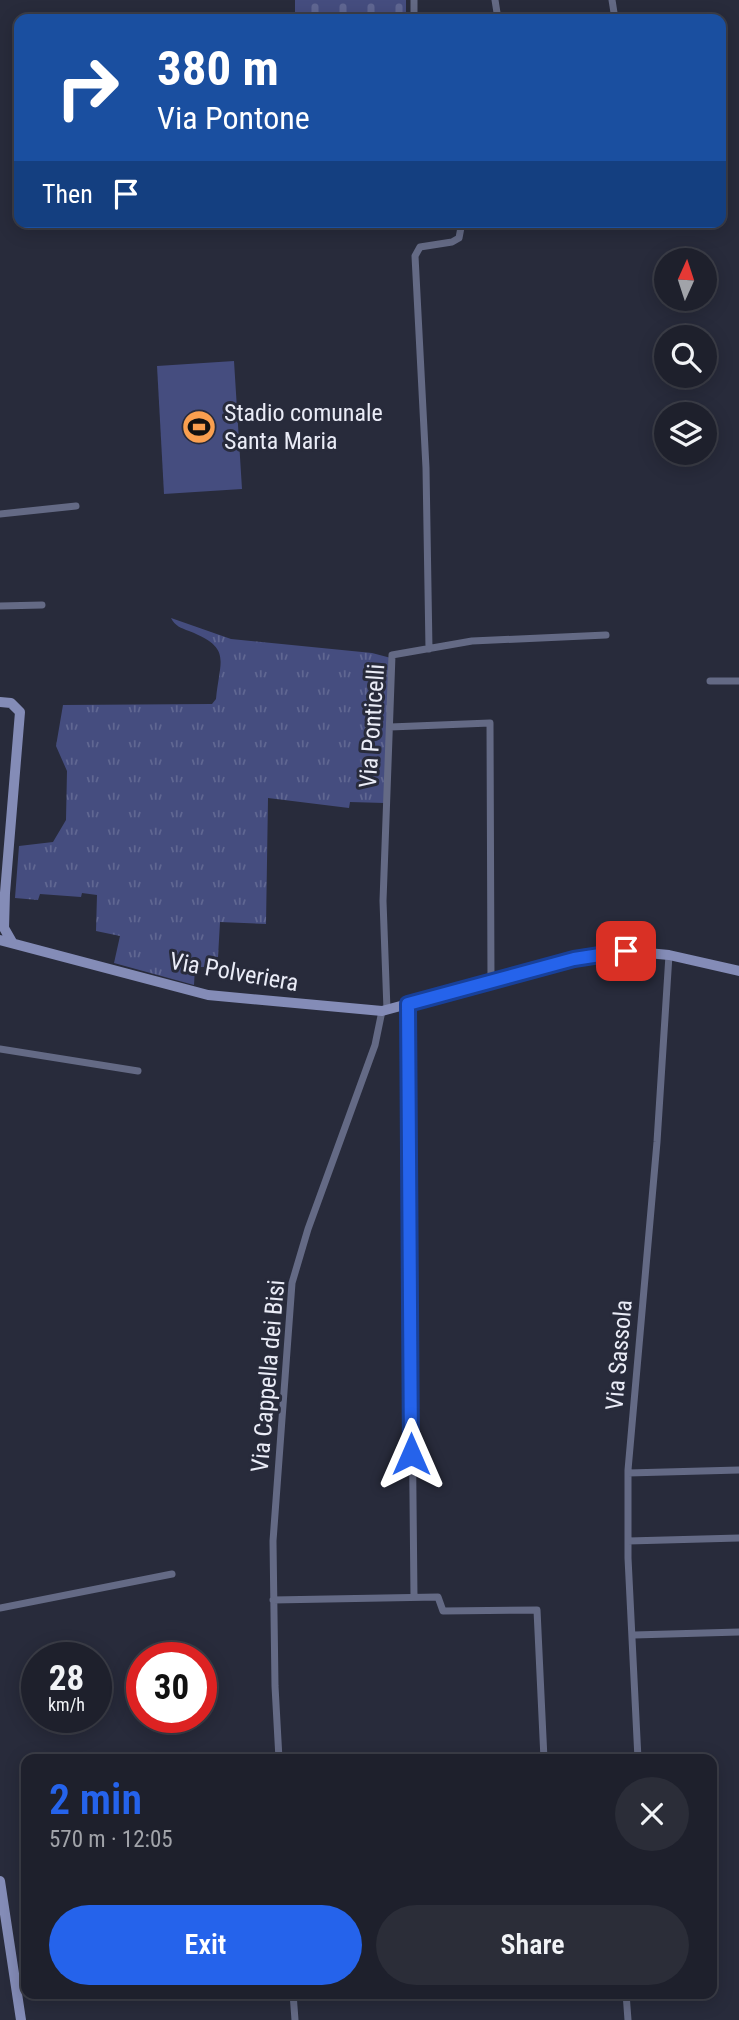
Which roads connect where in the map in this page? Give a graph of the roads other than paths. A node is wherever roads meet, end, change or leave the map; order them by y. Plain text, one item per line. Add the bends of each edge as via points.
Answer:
1 (461, 228) edge
2 (76, 506) dead end
3 (0, 514) edge
4 (42, 605) dead end
5 (0, 606) edge
6 (606, 635) dead end
7 (429, 649) junction
8 (710, 681) dead end
9 (739, 681) edge
10 (0, 702) edge
11 (390, 727) junction
12 (2, 930) edge
13 (0, 940) edge
14 (12, 942) junction
15 (669, 955) junction
16 (739, 971) edge
17 (491, 981) junction
18 (408, 1004) junction
19 (384, 1011) junction
20 (0, 1049) edge
21 (138, 1071) dead end
22 (739, 1469) edge
23 (628, 1473) junction
24 (739, 1538) edge
25 (628, 1541) junction
26 (172, 1574) dead end
27 (414, 1597) junction
28 (273, 1600) junction
29 (0, 1608) edge
30 (739, 1632) edge
31 (634, 1635) junction
32 (279, 1754) edge
33 (544, 1754) edge
34 (638, 1754) edge
35 (0, 1881) edge
36 (293, 1999) edge
37 (626, 1999) edge
38 (21, 2020) edge
39 (295, 2020) edge
40 (628, 2020) edge

1 - 7 street via 459,238 420,247 415,257
2 - 3 street
4 - 5 street
6 - 7 street, Via Ponticelli via 472,641
7 - 11 street, Via Ponticelli via 392,655
8 - 9 street
10 - 12 street via 11,703 20,712
11 - 17 street via 490,723
11 - 19 street, Via Ponticelli
12 - 14 street
13 - 14 street, Via Polveriera
14 - 19 street, Via Polveriera via 208,995
15 - 16 street
15 - 17 street via 626,951
15 - 23 street, Via Sassola
17 - 18 street
18 - 19 street
18 - 27 street
19 - 28 street, Via Cappella dei Bisi via 292,1283 284,1352
20 - 21 street
22 - 23 street
23 - 25 street, Via Sassola
24 - 25 street
25 - 31 street, Via Sassola
26 - 29 street
27 - 28 street
27 - 33 street via 438,1597 443,1611 537,1609
28 - 32 street, Via Cappella dei Bisi
30 - 31 street
31 - 34 street, Via Sassola
35 - 38 street
36 - 39 street
37 - 40 street

